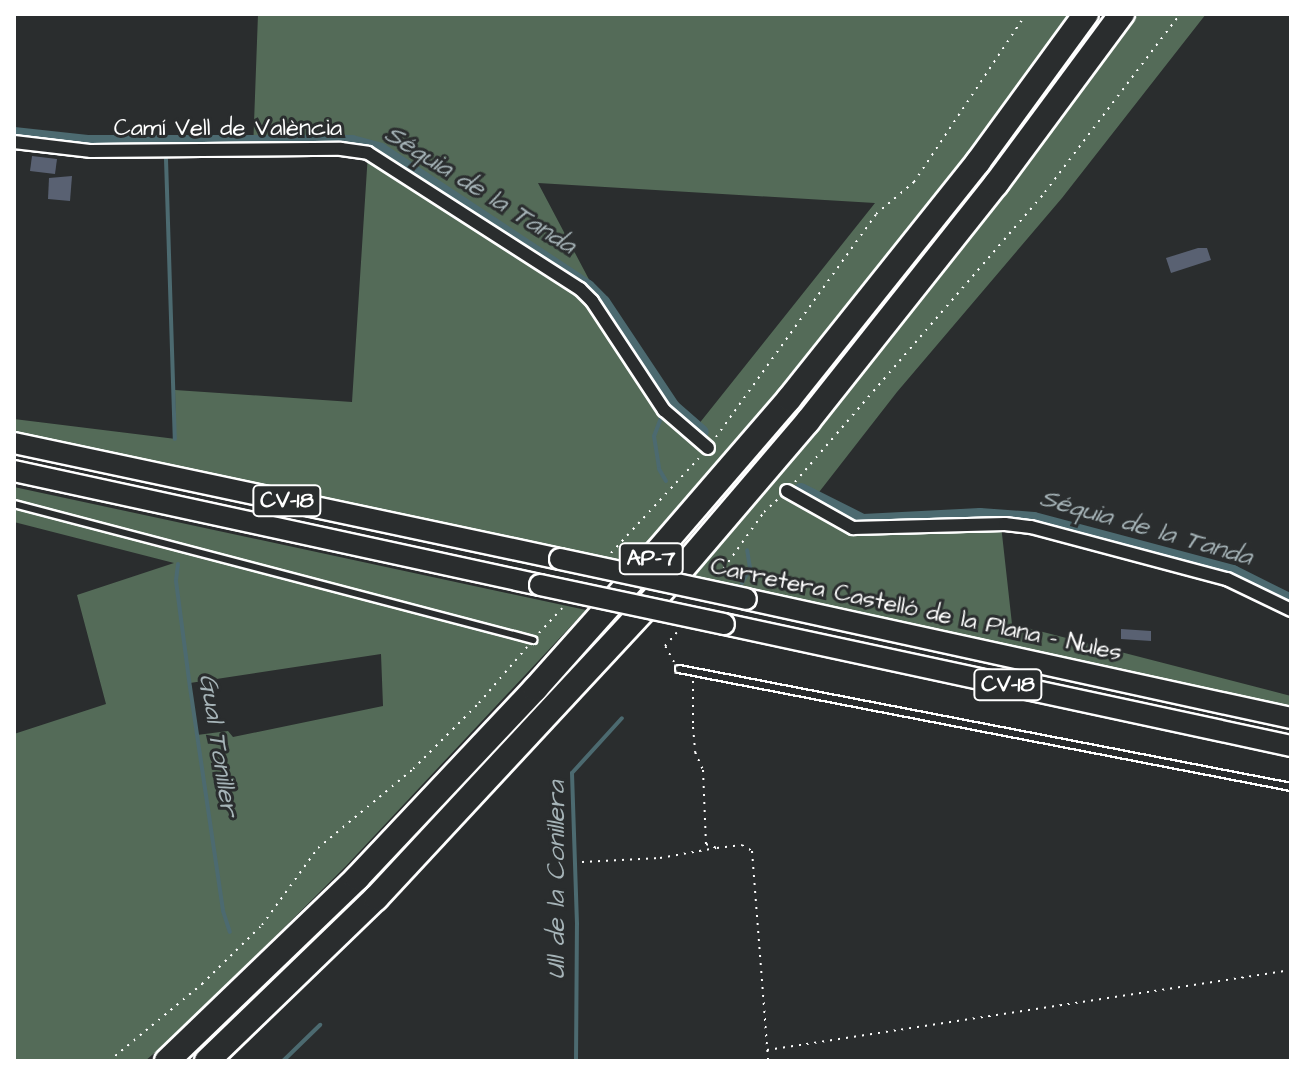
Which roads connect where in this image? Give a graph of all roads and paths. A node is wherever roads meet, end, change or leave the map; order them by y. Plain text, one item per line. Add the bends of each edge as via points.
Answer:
1 (1086, 14) edge
2 (1122, 14) edge
3 (1180, 14) edge
4 (14, 142) edge
5 (14, 443) edge
6 (708, 448) dead end
7 (14, 471) edge
8 (787, 491) joint
9 (14, 504) edge
10 (1291, 610) edge
11 (533, 640) dead end
12 (679, 669) dead end
13 (693, 672) junction
14 (1291, 718) edge
15 (1291, 746) edge
16 (1291, 787) edge
17 (717, 848) junction
18 (582, 862) dead end
19 (376, 898) junction
20 (1291, 970) edge
21 (767, 1050) junction
22 (167, 1061) edge
23 (207, 1061) edge
24 (220, 1061) edge
25 (768, 1061) edge

1 - 22 highway, AP-7 via 968,175 789,399 657,552 357,878
2 - 19 highway, AP-7 via 996,184 808,421 680,571
3 - 8 path via 1045,192
4 - 6 street, Camí Vell de València via 91,151 368,153 580,289 664,410
5 - 14 main road, Carretera Castelló de la Plana - Nules / CV-18, bridge
7 - 15 main road, CV-18, bridge
8 - 10 street via 853,528 1031,527 1227,579
9 - 11 lane
12 - 13 lane
13 - 16 lane
13 - 17 path via 693,727 703,770 706,844
17 - 18 path via 660,858
17 - 21 path via 742,845 752,851
19 - 23 highway, AP-7
19 - 24 lane
20 - 21 path
21 - 25 path

